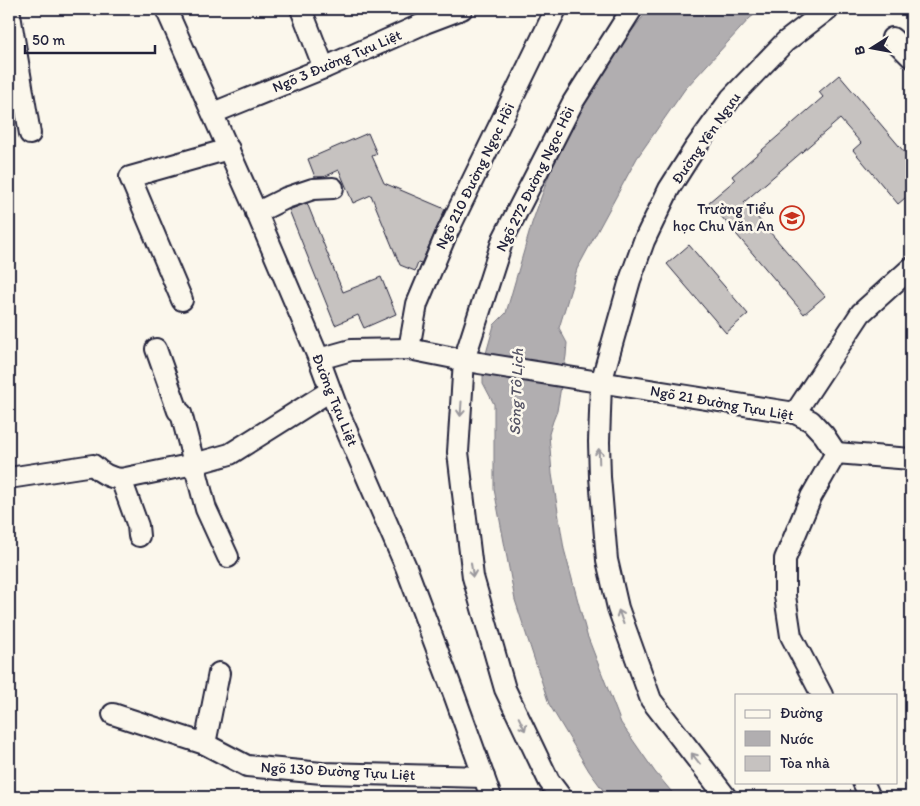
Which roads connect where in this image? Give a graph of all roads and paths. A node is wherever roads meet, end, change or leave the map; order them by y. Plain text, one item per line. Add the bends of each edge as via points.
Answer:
1 (9, 9) edge
2 (166, 9) edge
3 (301, 9) edge
4 (462, 9) edge
5 (556, 9) edge
6 (632, 9) edge
7 (828, 9) edge
8 (422, 16) edge
9 (892, 38) dead end
10 (911, 57) edge
11 (324, 68) junction
12 (213, 113) junction
13 (30, 134) dead end
14 (228, 149) junction
15 (333, 188) dead end
16 (256, 213) junction
17 (911, 268) edge
18 (182, 300) dead end
19 (156, 349) dead end
20 (409, 349) junction
21 (319, 358) junction
22 (472, 362) junction
23 (592, 381) junction
24 (330, 391) junction
25 (795, 413) junction
26 (836, 453) junction
27 (911, 459) edge
28 (194, 464) junction
29 (9, 478) edge
30 (121, 479) junction
31 (140, 536) dead end
32 (228, 557) dead end
33 (219, 673) dead end
34 (821, 694) edge
35 (113, 714) dead end
36 (205, 744) junction
37 (484, 776) junction
38 (864, 784) edge
39 (491, 797) edge
40 (561, 797) edge
41 (726, 797) edge
42 (870, 797) edge

1 - 13 street
2 - 12 street, Đường Tựu Liệt
3 - 11 street
4 - 8 street, Ngõ 3 Đường Tựu Liệt
5 - 20 street, Ngõ 210 Đường Ngọc Hồi via 446,234 417,304
6 - 22 street, Ngõ 272 Đường Ngọc Hồi via 573,102 502,239
7 - 23 street, Đường Yên Ngưu via 785,42 731,98 695,148 644,241
8 - 11 street, Ngõ 3 Đường Tựu Liệt
9 - 10 street
11 - 12 street, Ngõ 3 Đường Tựu Liệt
12 - 14 street, Đường Tựu Liệt
14 - 16 street, Đường Tựu Liệt
14 - 18 street via 130,177
15 - 16 street via 313,189
16 - 21 street, Đường Tựu Liệt
17 - 25 street via 861,313
19 - 28 street via 181,413
20 - 21 street via 350,350
20 - 22 street
21 - 24 street, Đường Tựu Liệt
22 - 23 street, Ngõ 21 Đường Tựu Liệt
22 -> 40 street, Ngõ 272 Đường Ngọc Hồi via 458,452 473,577 505,689 550,782
23 - 25 street, Ngõ 21 Đường Tựu Liệt
41 -> 23 street, Đường Yên Ngưu via 651,700 618,608 607,560
24 - 28 street via 230,454
24 - 37 street, Đường Tựu Liệt via 406,566
25 - 26 street, Ngõ 21 Đường Tựu Liệt via 811,421
26 - 27 street
26 - 34 street via 811,497 785,559 784,596 791,636
28 - 30 street
28 - 32 street via 206,509
29 - 30 street via 93,465 101,473
30 - 31 street
33 - 36 street
35 - 36 street, Ngõ 130 Đường Tựu Liệt
36 - 37 street, Ngõ 130 Đường Tựu Liệt via 246,766 322,773
37 - 39 street, Đường Tựu Liệt
38 - 42 street

